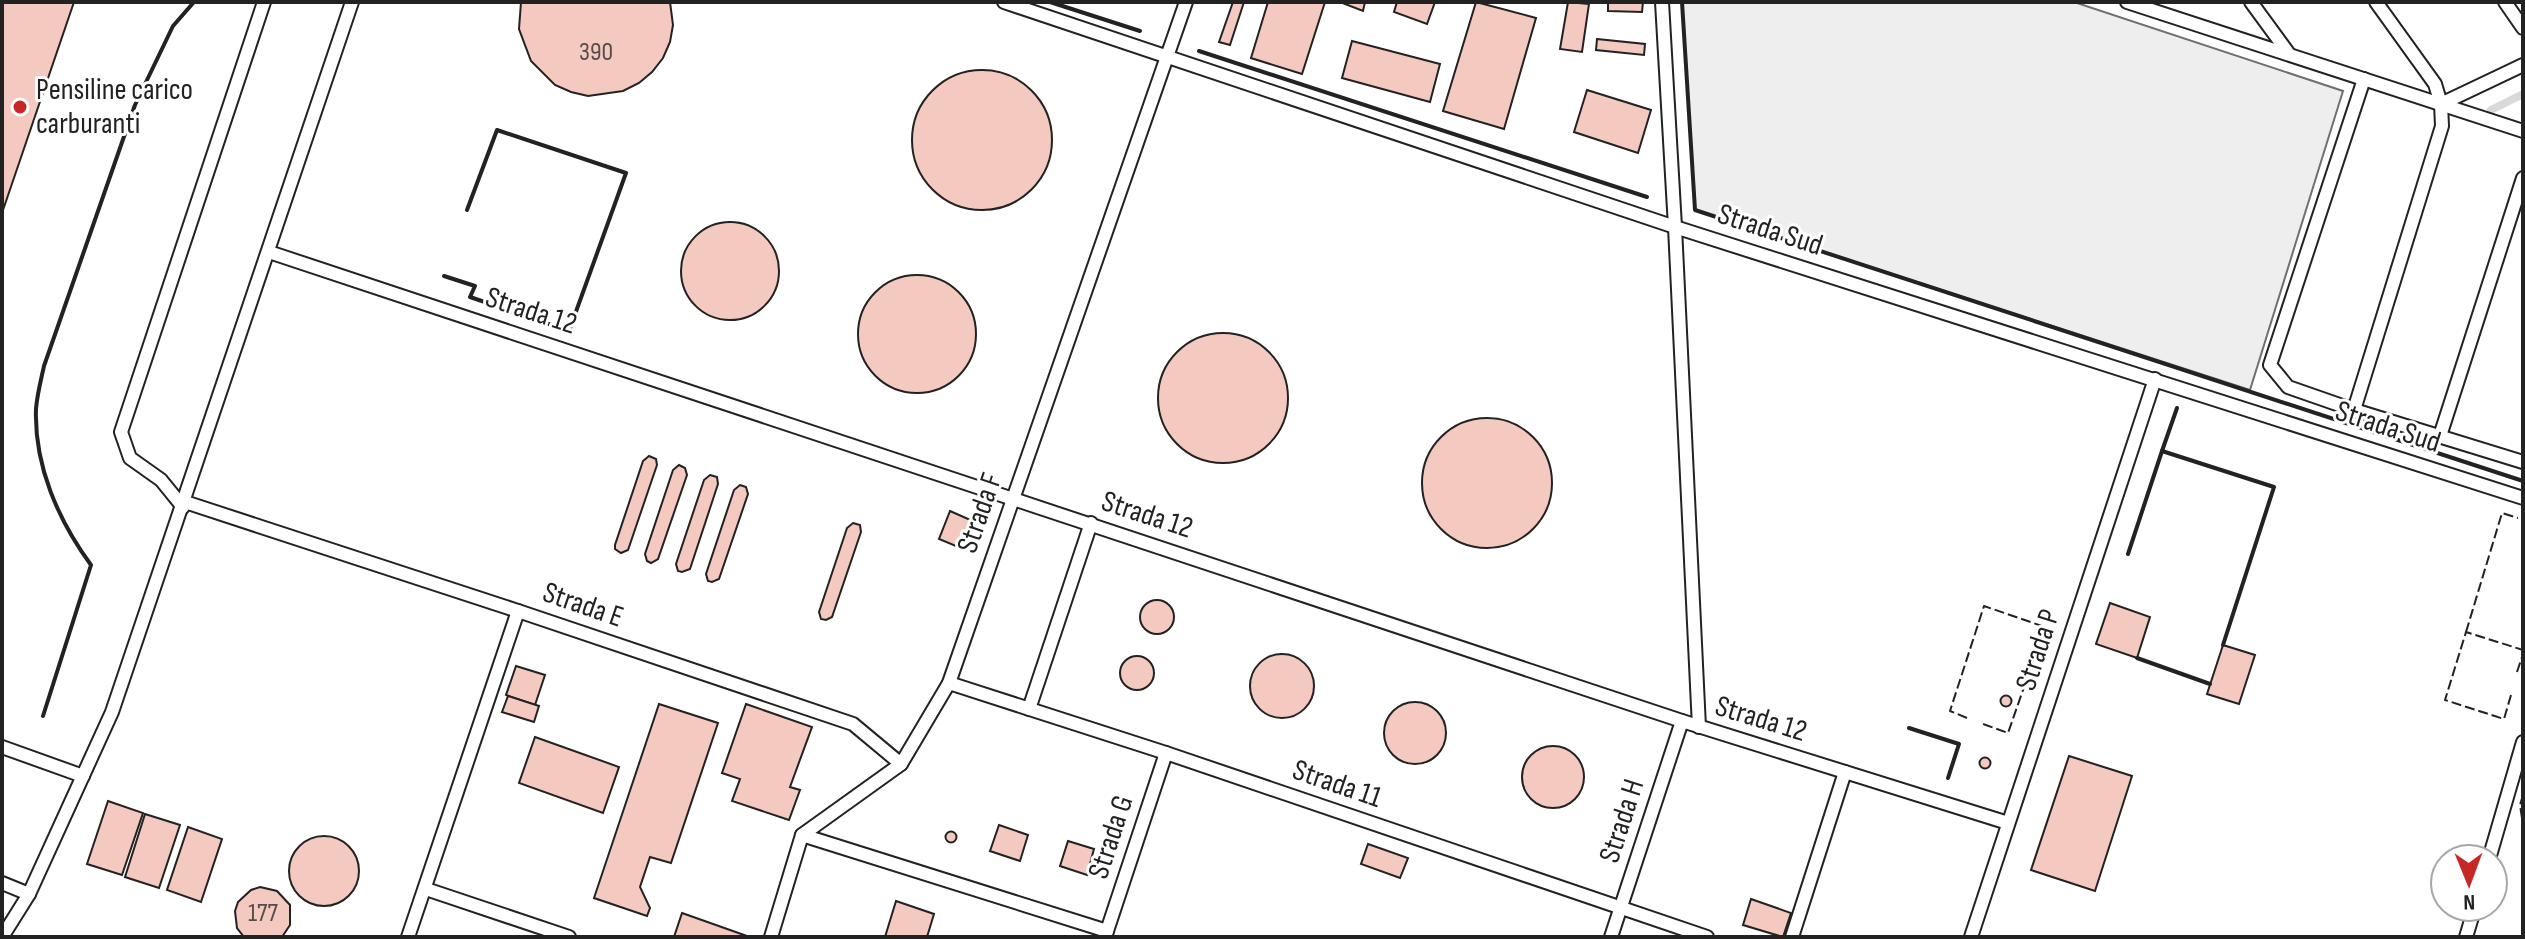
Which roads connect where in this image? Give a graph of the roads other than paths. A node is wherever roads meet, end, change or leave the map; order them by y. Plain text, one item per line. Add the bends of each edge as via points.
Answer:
1 (264, 2) edge
2 (352, 2) edge
3 (1004, 2) edge
4 (1186, 2) edge
5 (1662, 2) edge
6 (2127, 2) edge
7 (2251, 2) edge
8 (2376, 2) edge
9 (2505, 2) edge
10 (2523, 28) edge
11 (2289, 54) junction
12 (1168, 56) junction
13 (2523, 65) edge
14 (2364, 79) junction
15 (2441, 104) junction
16 (2522, 130) edge
17 (2523, 178) edge
18 (1675, 227) junction
19 (269, 252) junction
20 (2155, 379) junction
21 (2354, 410) junction
22 (2440, 436) junction
23 (2522, 459) edge
24 (1013, 498) junction
25 (2523, 498) edge
26 (184, 504) junction
27 (1091, 523) junction
28 (518, 611) junction
29 (949, 683) junction
30 (1029, 709) junction
31 (1682, 721) junction
32 (1699, 727) junction
33 (2523, 742) edge
34 (2, 747) edge
35 (1166, 753) junction
36 (901, 764) junction
37 (1845, 772) junction
38 (83, 776) junction
39 (2008, 823) junction
40 (802, 835) junction
41 (2494, 843) edge
42 (2, 883) edge
43 (426, 889) junction
44 (29, 894) junction
45 (1620, 908) junction
46 (1106, 934) edge
47 (2, 937) edge
48 (408, 937) edge
49 (569, 937) edge
50 (771, 937) edge
51 (1611, 937) edge
52 (1707, 937) edge
53 (1792, 937) edge
54 (1971, 937) edge

1 - 26 lane via 121,432 130,458
2 - 19 lane
3 - 12 lane, Strada Sud
4 - 12 lane, Strada F
5 - 18 lane
6 - 11 lane
7 - 11 lane
8 - 15 lane via 2435,84
9 - 10 lane
11 - 14 lane
12 - 18 lane, Strada Sud
12 - 24 lane, Strada F
13 - 15 lane
14 - 15 lane
14 - 21 lane via 2270,365 2288,387
15 - 16 lane
15 - 21 lane via 2442,126
17 - 22 lane
18 - 20 lane, Strada Sud
18 - 32 lane
19 - 24 lane, Strada 12
19 - 26 lane
20 - 25 lane, Strada Sud
20 - 39 lane, Strada P
21 - 22 lane
22 - 23 lane
24 - 27 lane, Strada 12
24 - 29 lane, Strada F
26 - 28 lane
26 - 38 lane via 112,712
27 - 30 lane
27 - 31 lane, Strada 12
28 - 36 lane, Strada E via 853,724
28 - 43 lane, Strada E
29 - 30 lane, Strada 11
29 - 36 lane, Strada F
30 - 35 lane, Strada 11
31 - 32 lane, Strada 12
31 - 45 lane, Strada H
32 - 37 lane, Strada 12
33 - 41 lane
34 - 38 lane
35 - 45 lane, Strada 11
35 - 46 lane, Strada G
36 - 40 lane, Strada F
37 - 39 lane, Strada 12
37 - 53 lane
38 - 44 lane
39 - 54 lane, Strada P
40 - 46 lane
40 - 50 lane
42 - 44 lane
43 - 48 lane, Strada E
43 - 49 lane
44 - 47 lane
45 - 51 lane, Strada H
45 - 52 lane, Strada 11

